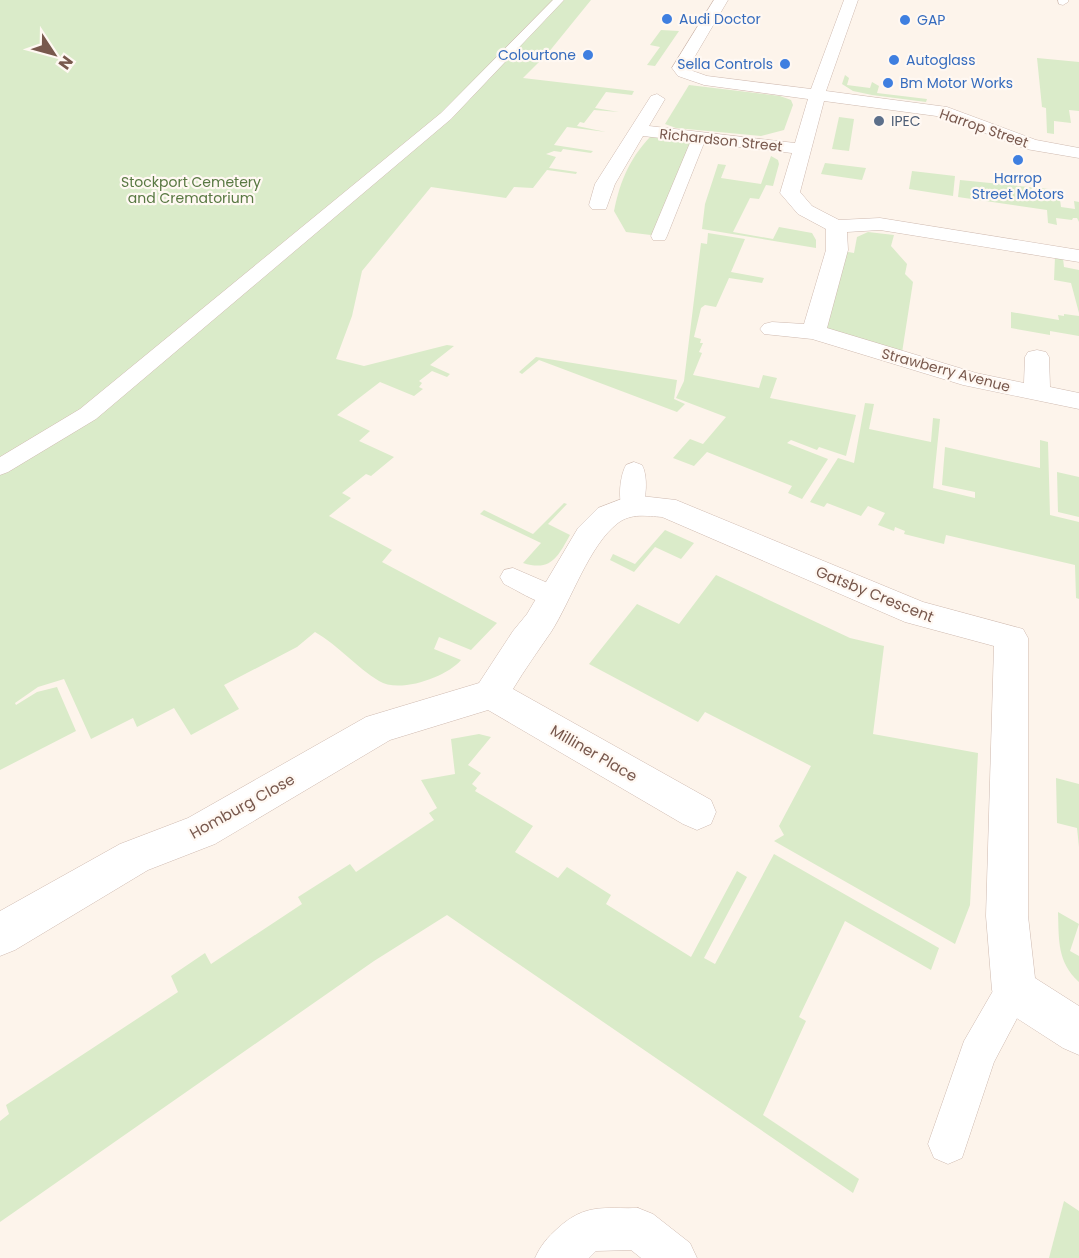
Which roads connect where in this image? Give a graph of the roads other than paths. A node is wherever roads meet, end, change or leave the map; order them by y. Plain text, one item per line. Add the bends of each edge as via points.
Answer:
1 (559, 0) edge
2 (721, 0) edge
3 (851, 0) edge
4 (817, 95) junction
5 (657, 99) dead end
6 (639, 130) junction
7 (699, 138) junction
8 (802, 149) junction
9 (1079, 153) edge
10 (599, 205) dead end
11 (836, 226) junction
12 (659, 236) dead end
13 (1072, 255) edge
14 (772, 329) dead end
15 (814, 332) junction
16 (1037, 357) dead end
17 (1037, 393) junction
18 (1079, 401) edge
19 (0, 467) edge
20 (634, 470) dead end
21 (632, 505) junction
22 (513, 578) dead end
23 (555, 597) junction
24 (491, 694) junction
25 (697, 812) dead end
26 (0, 935) edge
27 (1014, 990) junction
28 (1079, 1032) edge
29 (948, 1144) dead end
30 (557, 1258) edge
31 (675, 1258) edge

1 - 19 lane via 446,116 88,414
2 - 4 street, Harrop Street via 680,68 684,73 704,80
3 - 4 street
4 - 8 street
4 - 9 street, Harrop Street via 947,112 1032,145
5 - 6 street, Richardson Street
6 - 7 street, Richardson Street
6 - 10 street, Richardson Street via 605,184
7 - 8 street, Richardson Street
7 - 12 lane
8 - 11 street via 790,193 805,210
11 - 13 street via 880,224
11 - 15 street via 837,250
14 - 15 street, Strawberry Avenue
15 - 17 street, Strawberry Avenue via 938,361 972,380
16 - 17 street
17 - 18 street, Strawberry Avenue
20 - 21 lane
21 - 23 street, Gatsby Crescent via 608,515 589,536
21 - 27 street, Gatsby Crescent via 666,507 916,613 1011,638 1007,916
22 - 23 lane
23 - 24 street, Gatsby Crescent
24 - 25 street, Milliner Place
24 - 26 street, Homburg Close via 379,728 201,831 134,857
27 - 28 street
27 - 29 lane via 977,1054
30 - 31 lane via 588,1230 638,1230

